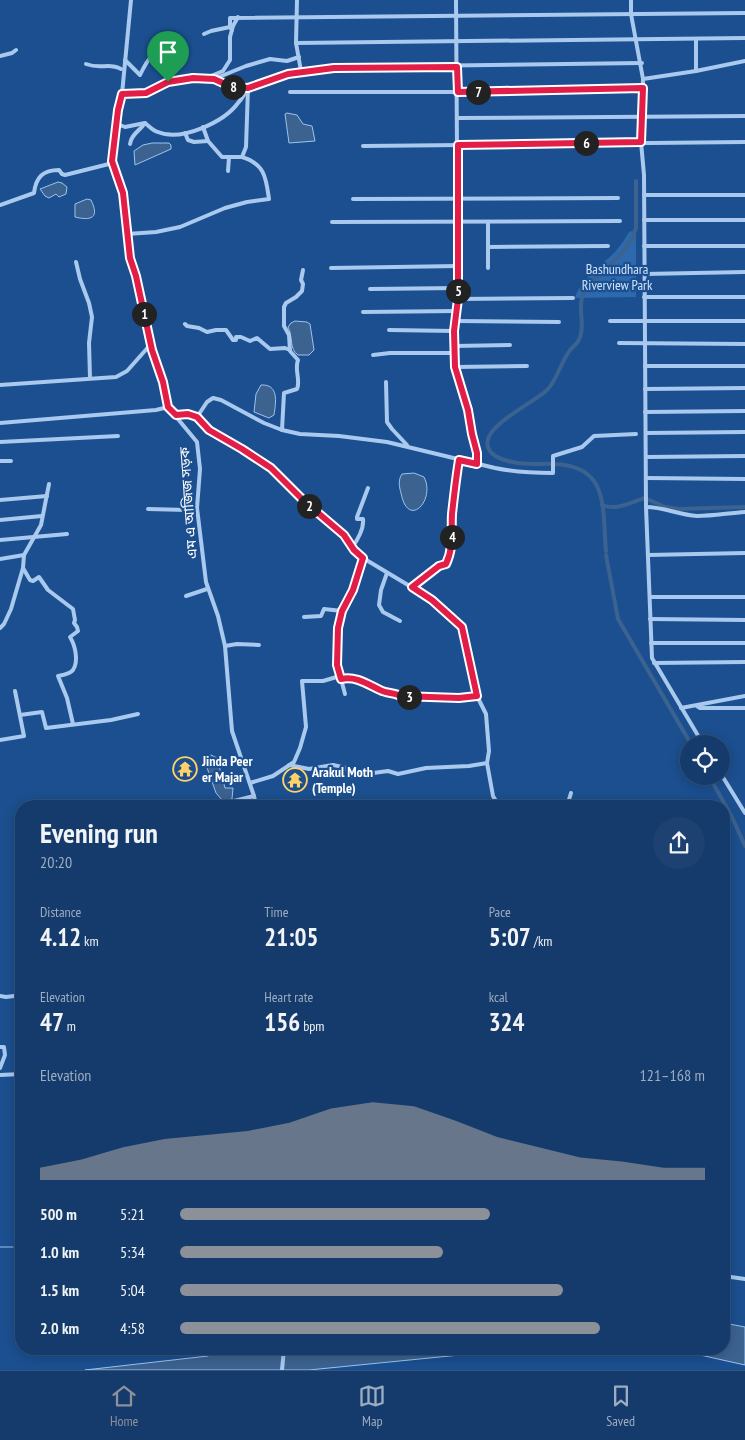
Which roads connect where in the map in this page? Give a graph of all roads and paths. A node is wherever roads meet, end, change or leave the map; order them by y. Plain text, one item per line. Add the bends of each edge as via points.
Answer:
1 (131, 0) edge
2 (297, 0) edge
3 (456, 0) edge
4 (630, 0) edge
5 (745, 13) edge
6 (631, 14) junction
7 (456, 16) junction
8 (296, 17) junction
9 (231, 28) junction
10 (204, 34) dead end
11 (745, 38) edge
12 (637, 39) junction
13 (696, 39) junction
14 (457, 42) junction
15 (175, 43) dead end
16 (296, 43) junction
17 (16, 50) dead end
18 (0, 56) edge
19 (299, 57) junction
20 (125, 60) junction
21 (745, 61) edge
22 (86, 64) dead end
23 (642, 64) junction
24 (457, 67) junction
25 (122, 69) dead end
26 (301, 71) junction
27 (696, 71) junction
28 (201, 77) junction
29 (214, 79) junction
30 (643, 79) junction
31 (248, 88) junction
32 (643, 88) junction
33 (290, 92) dead end
34 (458, 92) junction
35 (122, 94) junction
36 (745, 116) edge
37 (458, 118) junction
38 (642, 118) junction
39 (145, 123) junction
40 (117, 124) junction
41 (203, 128) junction
42 (185, 132) junction
43 (208, 141) junction
44 (641, 142) junction
45 (745, 142) edge
46 (130, 144) dead end
47 (458, 145) junction
48 (363, 146) dead end
49 (228, 157) junction
50 (242, 157) junction
51 (113, 163) junction
52 (228, 171) dead end
53 (644, 195) junction
54 (745, 195) edge
55 (458, 198) junction
56 (618, 198) dead end
57 (353, 199) dead end
58 (0, 205) edge
59 (644, 220) junction
60 (745, 220) edge
61 (620, 221) dead end
62 (332, 222) dead end
63 (458, 222) junction
64 (488, 222) junction
65 (126, 234) junction
66 (608, 246) dead end
67 (644, 246) junction
68 (745, 246) edge
69 (488, 248) junction
70 (76, 262) dead end
71 (458, 266) junction
72 (331, 268) dead end
73 (488, 268) dead end
74 (303, 270) dead end
75 (745, 272) edge
76 (644, 274) junction
77 (458, 288) junction
78 (370, 289) dead end
79 (644, 297) junction
80 (745, 297) edge
81 (573, 298) dead end
82 (458, 299) junction
83 (457, 311) junction
84 (363, 312) dead end
85 (455, 321) junction
86 (610, 321) dead end
87 (645, 321) junction
88 (745, 321) edge
89 (559, 322) dead end
90 (185, 324) dead end
91 (389, 330) dead end
92 (454, 331) junction
93 (619, 343) dead end
94 (151, 344) junction
95 (645, 344) junction
96 (745, 344) edge
97 (510, 345) dead end
98 (454, 346) junction
99 (290, 350) junction
100 (454, 353) junction
101 (373, 355) dead end
102 (527, 366) dead end
103 (645, 366) junction
104 (745, 366) edge
105 (455, 367) junction
106 (90, 378) junction
107 (386, 382) dead end
108 (0, 384) edge
109 (745, 388) edge
110 (645, 389) junction
111 (168, 407) junction
112 (745, 411) edge
113 (645, 412) junction
114 (176, 415) junction
115 (197, 417) junction
116 (0, 423) edge
117 (282, 430) junction
118 (745, 432) edge
119 (646, 433) junction
120 (636, 434) dead end
121 (118, 436) dead end
122 (0, 442) edge
123 (408, 446) junction
124 (745, 456) edge
125 (646, 457) junction
126 (11, 460) dead end
127 (459, 460) junction
128 (0, 462) edge
129 (477, 464) junction
130 (646, 478) junction
131 (745, 478) edge
132 (49, 484) dead end
133 (368, 488) dead end
134 (47, 496) junction
135 (0, 500) edge
136 (646, 507) junction
137 (197, 508) junction
138 (148, 509) dead end
139 (745, 512) edge
140 (42, 516) junction
141 (0, 520) edge
142 (67, 534) dead end
143 (35, 536) junction
144 (0, 540) edge
145 (352, 547) junction
146 (745, 553) edge
147 (24, 555) junction
148 (648, 555) junction
149 (363, 558) junction
150 (0, 559) edge
151 (23, 568) junction
152 (388, 573) junction
153 (412, 587) junction
154 (207, 589) junction
155 (186, 596) dead end
156 (650, 597) junction
157 (745, 597) edge
158 (342, 611) junction
159 (304, 617) dead end
160 (650, 619) junction
161 (745, 620) edge
162 (400, 621) dead end
163 (0, 628) edge
164 (745, 642) edge
165 (651, 643) junction
166 (259, 645) dead end
167 (225, 646) junction
168 (654, 662) junction
169 (745, 662) edge
170 (340, 677) junction
171 (15, 691) dead end
172 (345, 694) dead end
173 (477, 696) junction
174 (745, 696) edge
175 (697, 706) junction
176 (681, 708) junction
177 (745, 708) edge
178 (138, 714) dead end
179 (20, 716) junction
180 (73, 724) junction
181 (698, 735) edge
182 (0, 740) edge
183 (487, 763) junction
184 (289, 765) junction
185 (250, 783) junction
186 (728, 785) edge
187 (570, 793) dead end
188 (254, 796) junction
189 (238, 800) edge
190 (255, 800) edge
191 (495, 800) edge
192 (568, 800) edge
193 (745, 813) edge
194 (0, 996) edge
195 (14, 996) dead end
196 (0, 1047) edge
197 (0, 1068) edge
198 (15, 1074) edge
199 (0, 1075) edge
200 (730, 1277) edge
201 (745, 1280) edge
202 (283, 1355) edge
203 (282, 1370) edge

1 - 20 street
2 - 8 street
3 - 7 street
4 - 6 street
5 - 6 street
6 - 7 street
6 - 12 street
7 - 8 street
7 - 14 street
8 - 9 street via 230,18
8 - 16 street
9 - 10 street
9 - 28 street via 230,60 223,71
11 - 13 street
12 - 13 street
12 - 14 street
12 - 23 street
13 - 27 street
14 - 16 street
14 - 24 street
15 - 20 street via 156,50 140,75
16 - 19 street
17 - 18 street
19 - 26 street
19 - 29 street via 270,59
20 - 35 street
21 - 27 street
22 - 25 street via 96,68 113,65
23 - 24 street
23 - 30 street
24 - 26 street
24 - 34 street
26 - 31 street
27 - 30 street
28 - 29 street
28 - 35 street via 168,82 146,93
29 - 31 street via 232,87
30 - 32 street
31 - 41 street via 238,104
31 - 50 street via 246,147
32 - 34 street
32 - 38 street
33 - 34 street
34 - 37 street
35 - 40 street
36 - 38 street
37 - 38 street
37 - 47 street
38 - 44 street
39 - 40 street via 125,127
39 - 42 street via 158,132
39 - 46 street
40 - 51 street
41 - 42 street
41 - 43 street
42 - 43 street via 188,140
43 - 49 street via 222,157
44 - 45 street
44 - 47 street
44 - 53 street
47 - 48 street
47 - 55 street
49 - 50 street
49 - 52 street
50 - 65 street via 253,160 263,169 269,199 225,208 180,227
51 - 58 street via 64,175 59,170 51,170 41,174 34,193
51 - 65 street via 123,193
53 - 54 street
53 - 59 street
55 - 56 street
55 - 57 street
55 - 63 street
59 - 60 street
59 - 67 street
61 - 64 street
62 - 63 street
63 - 64 street
63 - 71 street
64 - 69 street
65 - 94 street
66 - 69 street
67 - 68 street
67 - 76 street
69 - 73 street
70 - 106 street via 92,317
71 - 72 street
71 - 77 street
74 - 99 street via 302,291 284,307 284,326 289,335
75 - 76 street
76 - 79 street
77 - 78 street
77 - 82 street
79 - 80 street
79 - 87 street
81 - 82 street
82 - 83 street
83 - 84 street
83 - 85 street
85 - 89 street
85 - 92 street
86 - 87 street
87 - 88 street
87 - 95 street
90 - 99 street via 207,332 226,330 233,340 236,337 250,341 257,338 270,349
91 - 92 street
92 - 98 street
93 - 95 street
94 - 106 street via 126,372
94 - 111 street
95 - 96 street
95 - 103 street
97 - 98 street
98 - 100 street
99 - 117 street via 298,360 298,386 284,393
100 - 101 street
100 - 105 street
102 - 105 street
103 - 104 street
103 - 110 street
105 - 129 street via 468,410
106 - 108 street
107 - 123 street via 387,422
109 - 110 street
110 - 113 street
111 - 114 street, এম এ আজিজ সড়ক
111 - 116 street
112 - 113 street
113 - 119 street
114 - 115 street
114 - 137 street, এম এ আজিজ সড়ক via 196,442 200,469
115 - 117 street via 213,398
115 - 145 street via 209,430 271,468 344,535
117 - 123 street
118 - 119 street
119 - 125 street
120 - 129 street via 598,434 582,447 554,456 553,473 512,471
121 - 122 street
123 - 127 street
124 - 125 street
125 - 130 street
126 - 128 street
127 - 129 street
127 - 153 street via 448,560
130 - 131 street
130 - 136 street
132 - 134 street
133 - 145 street via 357,517 363,519 363,524
134 - 135 street
134 - 140 street
136 - 139 street via 661,507 697,516
136 - 148 street
137 - 138 street
137 - 154 street, এম এ আজিজ সড়ক
140 - 141 street
140 - 143 street
142 - 143 street
143 - 144 street
143 - 147 street
145 - 149 street
146 - 148 street
147 - 150 street
147 - 151 street
148 - 156 street
149 - 152 street
149 - 158 street
151 - 163 street via 11,609
151 - 180 street via 30,580 42,579 48,590 73,609 78,629 70,637 75,648 74,668 72,672 58,676
152 - 153 street
152 - 162 street via 379,606 383,612
153 - 173 street via 462,627
154 - 155 street
154 - 167 street, এম এ আজিজ সড়ক
156 - 157 street
156 - 160 street
158 - 159 street via 324,609 321,616
158 - 170 street via 337,648
160 - 161 street
160 - 165 street
164 - 165 street
165 - 168 street
166 - 167 street
167 - 185 street, এম এ আজিজ সড়ক via 232,731
168 - 169 street
168 - 176 street
170 - 172 street
170 - 173 street via 359,680 400,696
170 - 184 street via 302,681 306,727 294,762
171 - 179 street
173 - 183 street via 486,714
174 - 175 street
175 - 176 street
175 - 177 street
176 - 181 street
178 - 180 street
179 - 180 street via 42,712 46,728
179 - 182 street via 24,736
183 - 184 street via 351,776 346,768 333,765 309,768
183 - 191 street
184 - 185 street via 273,776
185 - 188 street, এম এ আজিজ সড়ক
186 - 193 street
187 - 192 street
188 - 189 street
188 - 190 street, এম এ আজিজ সড়ক
194 - 195 street
196 - 197 street via 4,1047 5,1055
198 - 199 street
200 - 201 street
202 - 203 street

